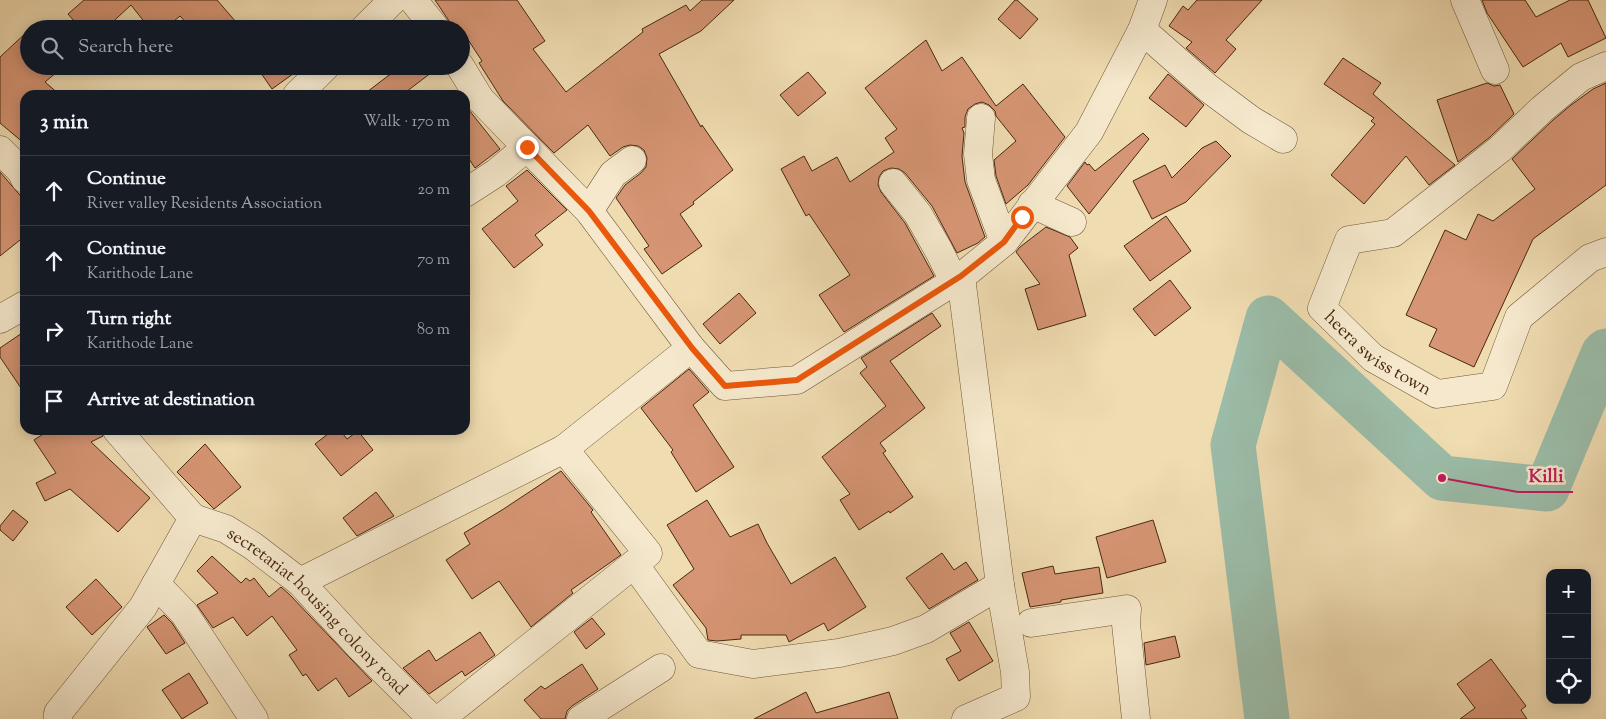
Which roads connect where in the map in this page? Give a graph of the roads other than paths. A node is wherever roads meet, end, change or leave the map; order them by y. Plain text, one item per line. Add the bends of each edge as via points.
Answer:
1 (393, 0) edge
2 (413, 0) edge
3 (1153, 0) edge
4 (1465, 0) edge
5 (373, 20) edge
6 (429, 20) edge
7 (1142, 30) junction
8 (1606, 66) edge
9 (1495, 70) dead end
10 (317, 75) edge
11 (465, 75) edge
12 (302, 90) edge
13 (980, 118) dead end
14 (1283, 140) dead end
15 (527, 147) junction
16 (0, 150) edge
17 (632, 160) dead end
18 (20, 171) edge
19 (893, 183) dead end
20 (470, 190) edge
21 (1032, 204) junction
22 (589, 211) junction
23 (1072, 222) dead end
24 (1004, 242) junction
25 (1606, 252) edge
26 (958, 279) junction
27 (20, 308) edge
28 (0, 319) edge
29 (692, 348) junction
30 (121, 435) edge
31 (564, 450) junction
32 (193, 518) junction
33 (634, 564) junction
34 (300, 582) junction
35 (156, 584) junction
36 (1000, 584) junction
37 (1031, 623) dead end
38 (661, 668) dead end
39 (56, 717) edge
40 (254, 719) edge
41 (432, 719) edge
42 (440, 719) edge
43 (581, 719) edge
44 (966, 719) edge
45 (1136, 719) edge

1 - 5 street
2 - 6 street
3 - 7 street
4 - 9 street
7 - 14 street via 1208,88
7 - 21 street via 1089,132
8 - 25 street, heera swiss town via 1581,77 1500,149 1393,233 1349,240 1322,308 1374,358 1438,394 1493,386 1519,317 1590,258
10 - 12 street
11 - 15 street via 480,99
13 - 24 street via 978,154 981,180
15 - 20 street
15 - 22 street
16 - 18 street
17 - 22 street via 613,174
19 - 26 street via 918,214
21 - 23 street
21 - 24 street
22 - 29 street
24 - 26 street
26 - 29 street via 797,380 725,386
26 - 36 street
27 - 28 street
29 - 31 street
30 - 32 street
31 - 33 street via 648,552
31 - 34 street
32 - 34 street, secretariat housing colony road via 226,529
32 - 35 street
33 - 36 street via 699,654 753,664 839,653 893,641 926,629
33 - 42 street
34 - 41 street, secretariat housing colony road
35 - 39 street via 143,607
35 - 40 street via 184,613
36 - 44 street via 1016,697
37 - 45 street via 1127,609
38 - 43 street

